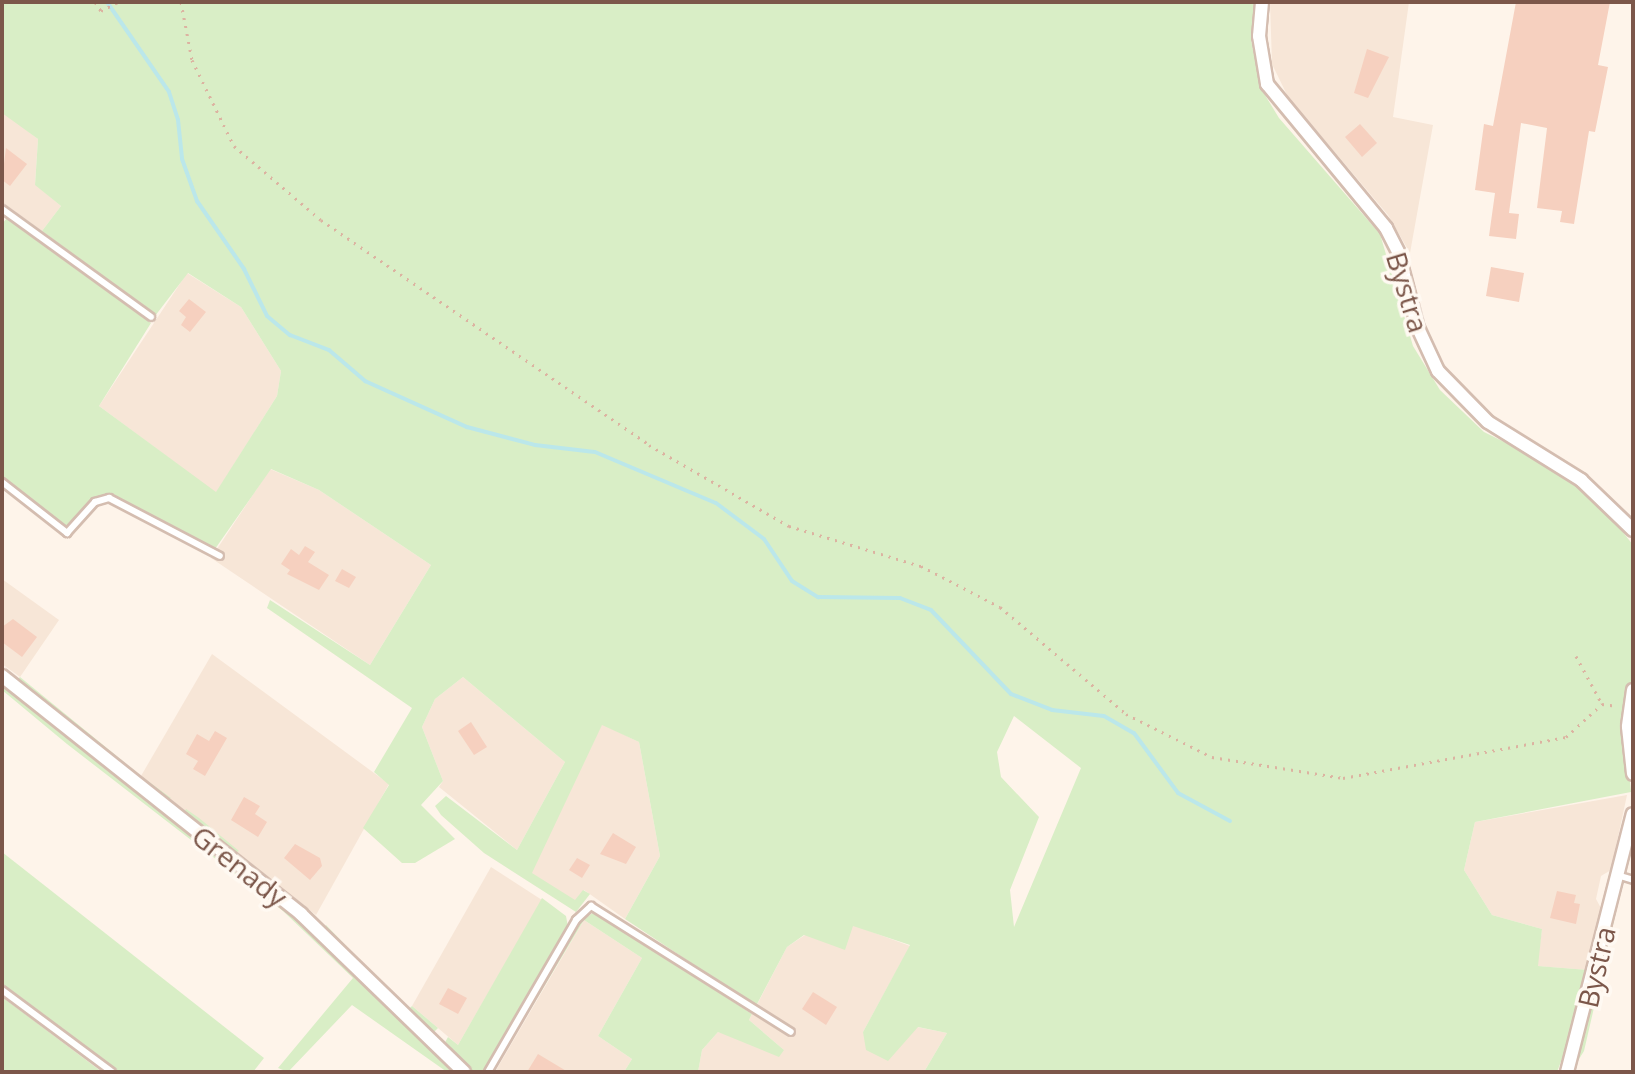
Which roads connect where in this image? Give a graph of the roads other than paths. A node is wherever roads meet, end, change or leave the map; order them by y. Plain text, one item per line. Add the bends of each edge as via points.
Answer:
1 (1262, 2) edge
2 (2, 209) edge
3 (151, 317) dead end
4 (2, 482) edge
5 (1633, 530) edge
6 (220, 556) dead end
7 (2, 676) edge
8 (1633, 690) edge
9 (1633, 774) edge
10 (1633, 814) edge
11 (1617, 875) junction
12 (1633, 880) edge
13 (2, 990) edge
14 (791, 1032) dead end
15 (112, 1072) edge
16 (464, 1072) edge
17 (488, 1072) edge
18 (1567, 1072) edge

1 - 5 street, Bystra via 1259,36 1267,84 1386,228 1398,252 1418,328 1438,371 1488,422 1581,480
2 - 3 lane
4 - 6 lane via 67,533 95,502 109,498
7 - 16 street, Grenady via 301,914
8 - 9 street
10 - 11 street, Bystra
11 - 12 lane
11 - 18 street, Bystra
13 - 15 lane
14 - 17 lane via 591,906 576,920

